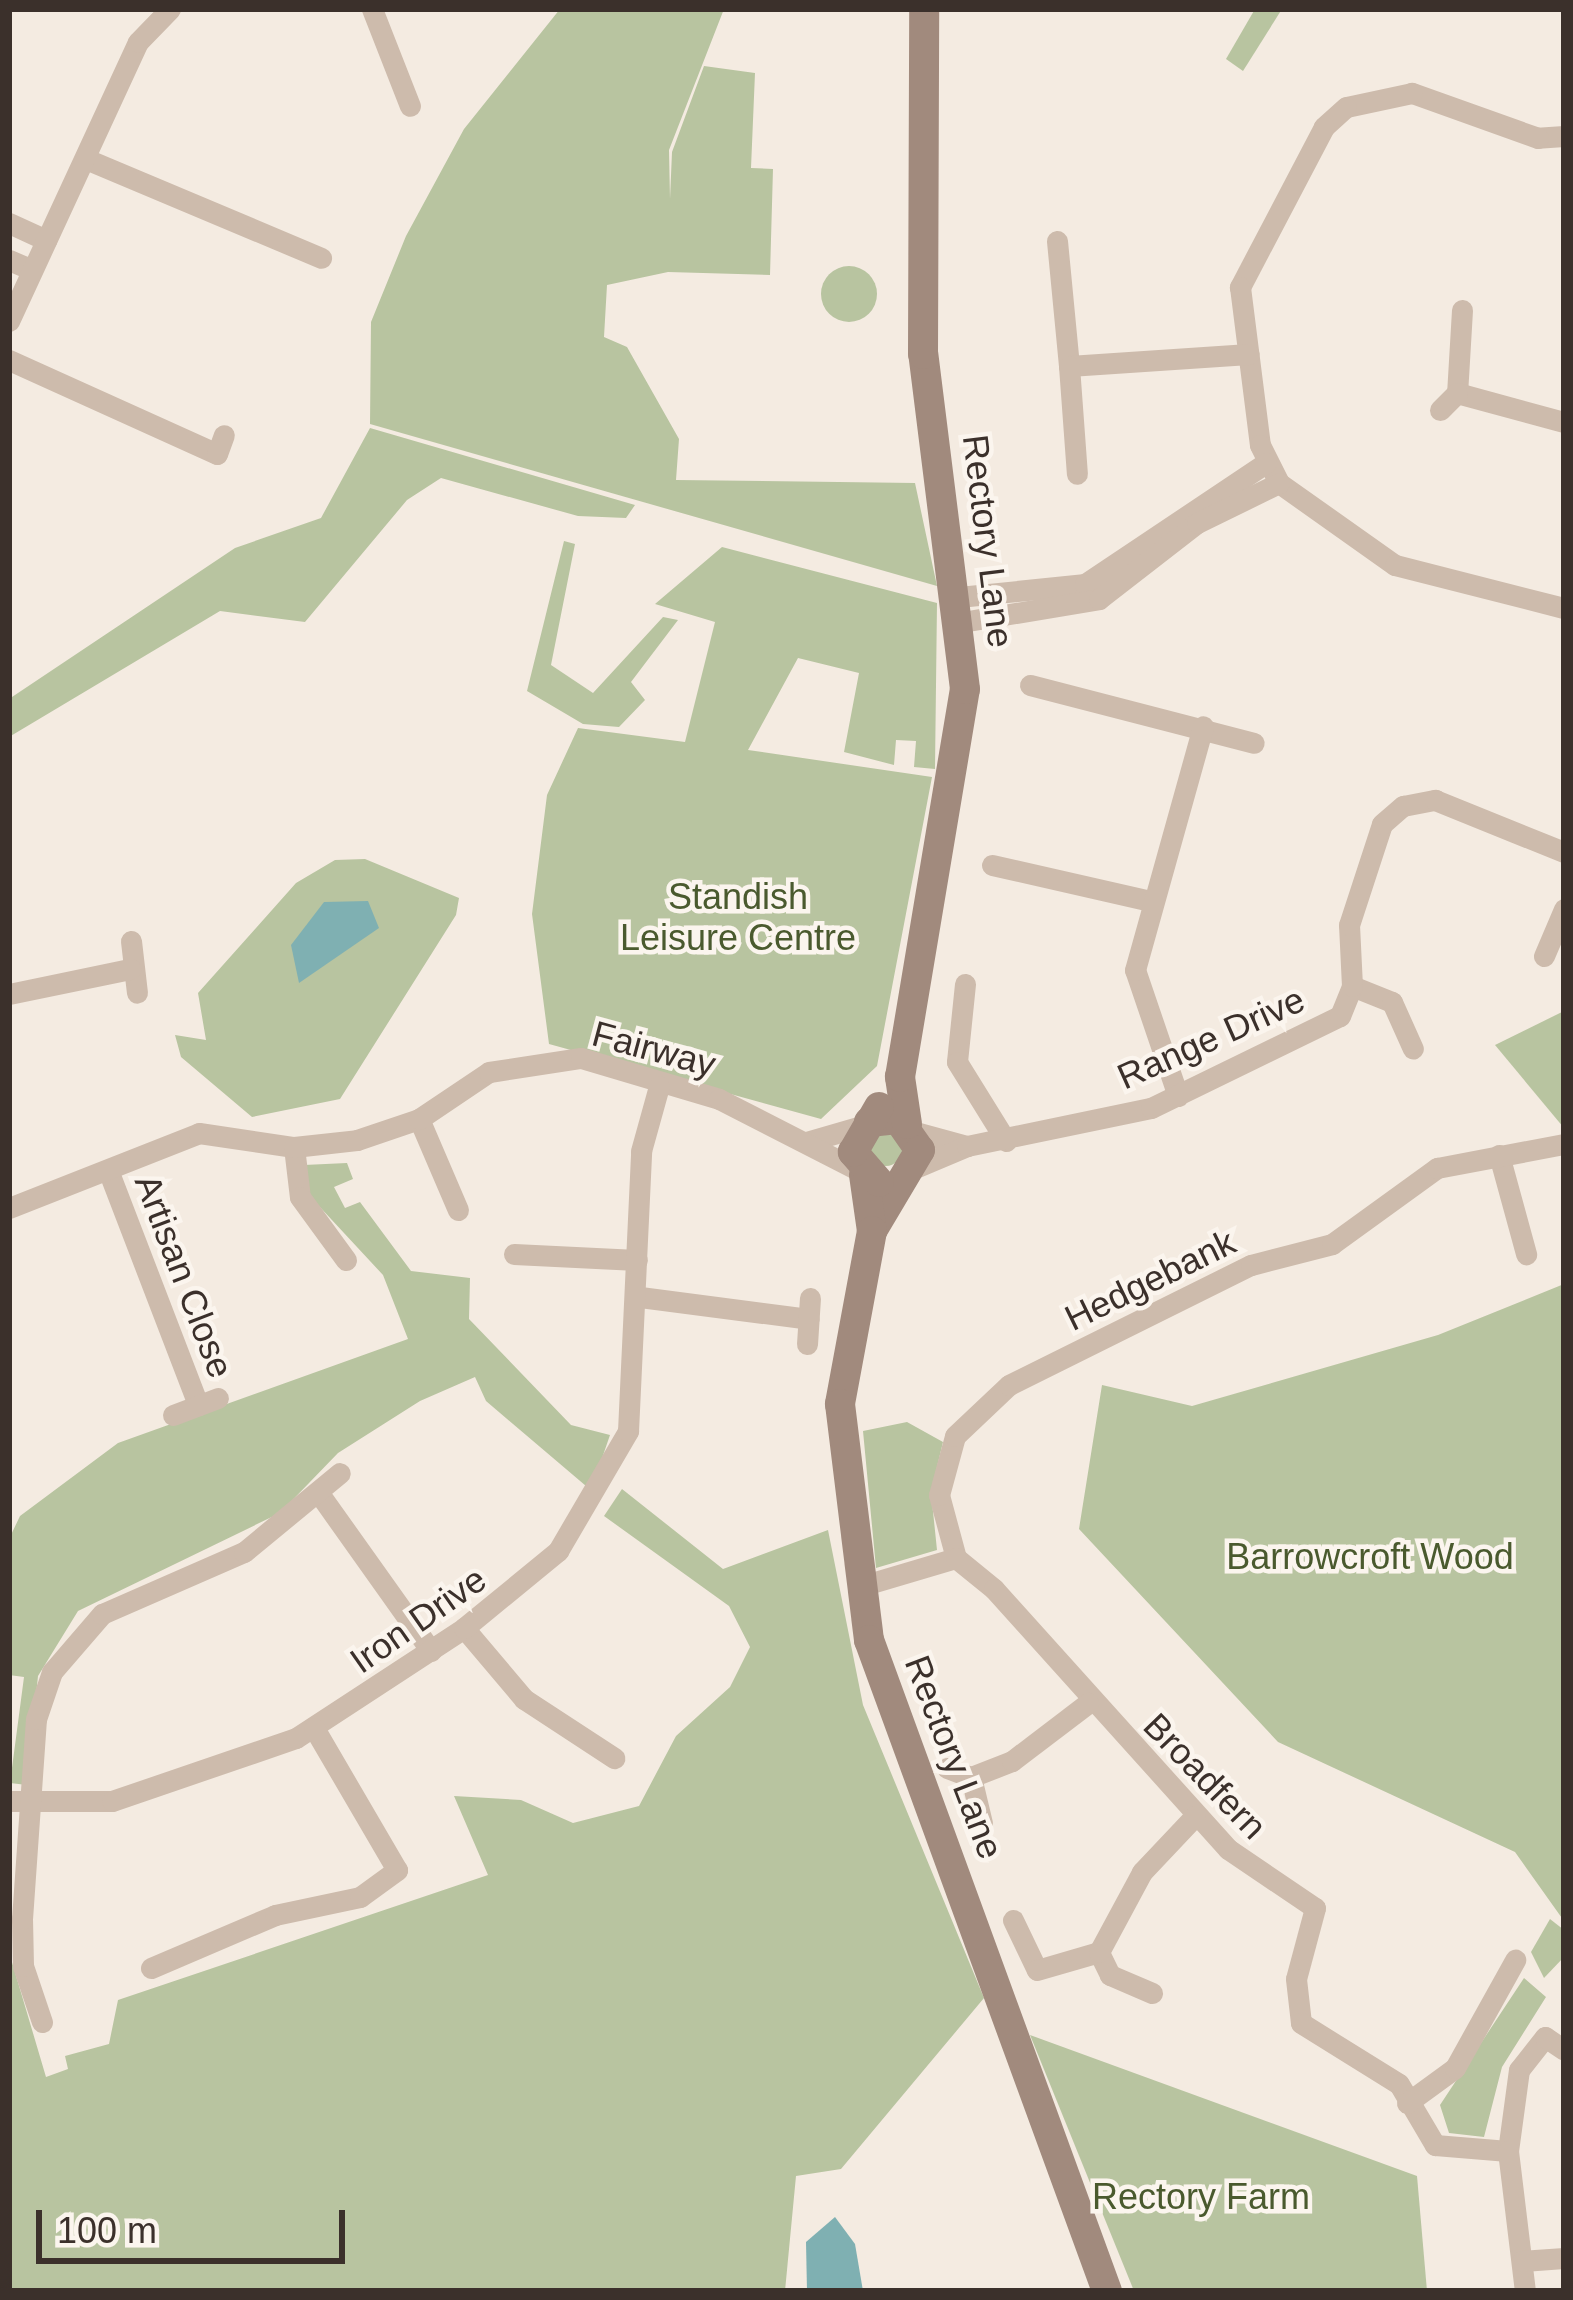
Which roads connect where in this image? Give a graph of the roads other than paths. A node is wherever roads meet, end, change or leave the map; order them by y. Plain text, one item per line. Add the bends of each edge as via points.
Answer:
1 (372, 9) edge
2 (924, 9) edge
3 (158, 13) edge
4 (410, 106) dead end
5 (1564, 136) edge
6 (86, 159) junction
7 (9, 224) edge
8 (46, 240) junction
9 (1058, 242) dead end
10 (321, 258) dead end
11 (9, 260) edge
12 (32, 270) junction
13 (1462, 310) dead end
14 (9, 321) edge
15 (1250, 354) junction
16 (9, 360) edge
17 (1069, 366) junction
18 (1457, 392) junction
19 (1439, 410) dead end
20 (1564, 422) edge
21 (224, 435) dead end
22 (1266, 463) junction
23 (1077, 474) dead end
24 (1279, 483) junction
25 (1148, 548) junction
26 (1563, 604) edge
27 (961, 609) junction
28 (1030, 685) dead end
29 (1203, 726) junction
30 (1254, 743) dead end
31 (1564, 851) edge
32 (992, 865) dead end
33 (1146, 900) junction
34 (1564, 909) edge
35 (131, 941) dead end
36 (1544, 956) dead end
37 (130, 969) junction
38 (965, 984) dead end
39 (1352, 986) junction
40 (137, 993) dead end
41 (9, 994) edge
42 (1413, 1049) dead end
43 (900, 1077) junction
44 (659, 1086) junction
45 (1178, 1096) junction
46 (419, 1119) junction
47 (867, 1123) junction
48 (911, 1128) junction
49 (1006, 1141) junction
50 (806, 1142) junction
51 (1564, 1144) edge
52 (967, 1146) junction
53 (294, 1147) junction
54 (1499, 1155) junction
55 (108, 1170) junction
56 (911, 1172) junction
57 (862, 1173) junction
58 (9, 1208) edge
59 (458, 1210) dead end
60 (872, 1231) junction
61 (514, 1254) dead end
62 (1526, 1254) dead end
63 (346, 1260) dead end
64 (637, 1260) junction
65 (640, 1297) junction
66 (807, 1345) dead end
67 (172, 1415) dead end
68 (340, 1473) dead end
69 (318, 1492) junction
70 (956, 1558) junction
71 (858, 1588) junction
72 (464, 1628) junction
73 (431, 1651) junction
74 (1088, 1703) junction
75 (314, 1728) junction
76 (614, 1758) dead end
77 (947, 1768) dead end
78 (971, 1778) junction
79 (9, 1802) edge
80 (36, 1803) junction
81 (1196, 1816) junction
82 (982, 1823) dead end
83 (1013, 1919) dead end
84 (1099, 1952) junction
85 (1515, 1960) dead end
86 (151, 1968) dead end
87 (1153, 1994) dead end
88 (42, 2022) dead end
89 (1564, 2050) edge
90 (1407, 2103) junction
91 (1508, 2151) junction
92 (1564, 2258) edge
93 (1522, 2261) junction
94 (1107, 2291) edge
95 (1525, 2291) edge

1 - 4 street
2 - 27 main road, Rectory Lane via 923,354
3 - 6 street
5 - 15 street via 1538,138 1412,93 1346,107 1324,127 1240,287
6 - 8 street
6 - 10 street
7 - 8 street
8 - 12 street
9 - 17 street
11 - 12 street
12 - 14 street
13 - 18 street
15 - 17 street
15 - 22 street
16 - 21 street via 217,454
17 - 23 street
18 - 19 street
18 - 20 street via 1478,407
22 - 24 street
22 - 25 street
24 - 25 street
24 - 26 street via 1395,565
25 - 27 street via 1082,606
27 - 43 main road, Rectory Lane via 964,728
28 - 29 street
29 - 30 street
29 - 33 street
31 - 39 street, Range Drive via 1435,800 1403,806 1382,824 1348,925
32 - 33 street
33 - 45 street via 1135,970
34 - 36 street
35 - 37 street
37 - 40 street
37 - 41 street
38 - 49 street via 957,1063
39 - 42 street, Range Drive via 1392,1002
39 - 45 street, Range Drive via 1340,1016
43 - 47 main road, Rectory Lane
43 - 48 main road, Rectory Lane
44 - 46 street, Fairway via 580,1058 535,1063 489,1072
44 - 50 street, Fairway via 719,1100
44 - 64 street, Iron Drive via 641,1150
45 - 49 street, Range Drive
46 - 53 street, Fairway
46 - 59 street
47 - 48 main road
47 - 50 street
47 - 57 main road, Rectory Lane via 854,1142
48 - 52 street, Range Drive
48 - 56 main road, Rectory Lane
49 - 52 street, Range Drive
50 - 57 street, Fairway
51 - 54 street, Hedgebank
52 - 56 street, Range Drive
53 - 55 street, Fairway via 199,1133
53 - 63 street via 300,1197
54 - 62 street
54 - 70 street, Hedgebank via 1437,1168 1333,1244 1214,1282 975,1409 939,1495
55 - 58 street, Fairway
55 - 67 street, Artisan Close via 208,1401
56 - 57 main road
56 - 60 main road, Rectory Lane
57 - 60 main road, Rectory Lane
60 - 71 main road, Rectory Lane via 839,1404
61 - 64 street
64 - 65 street, Iron Drive
65 - 66 street via 810,1308
65 - 72 street, Iron Drive via 634,1407 612,1475 542,1567
68 - 69 street
69 - 73 street
69 - 80 street via 244,1552 81,1630 36,1719
70 - 71 street
70 - 74 street, Broadfern
71 - 94 main road, Rectory Lane via 889,1707
72 - 73 street, Iron Drive
72 - 76 street via 524,1699
73 - 75 street, Iron Drive
74 - 78 street via 1044,1742
74 - 81 street, Broadfern
75 - 80 street, Iron Drive via 188,1781 112,1801
75 - 86 street via 397,1870 360,1897 275,1915
77 - 78 street
78 - 82 street
79 - 80 street, Iron Drive
80 - 88 street via 23,1966
81 - 84 street via 1142,1872
81 - 90 street, Broadfern via 1251,1871 1315,1908 1296,1978 1301,2023 1381,2069
83 - 84 street via 1036,1970
84 - 87 street via 1110,1975
85 - 90 street via 1455,2068
89 - 91 street via 1545,2037 1519,2070
90 - 91 street, Broadfern via 1436,2145
91 - 93 street
92 - 93 street
93 - 95 street

